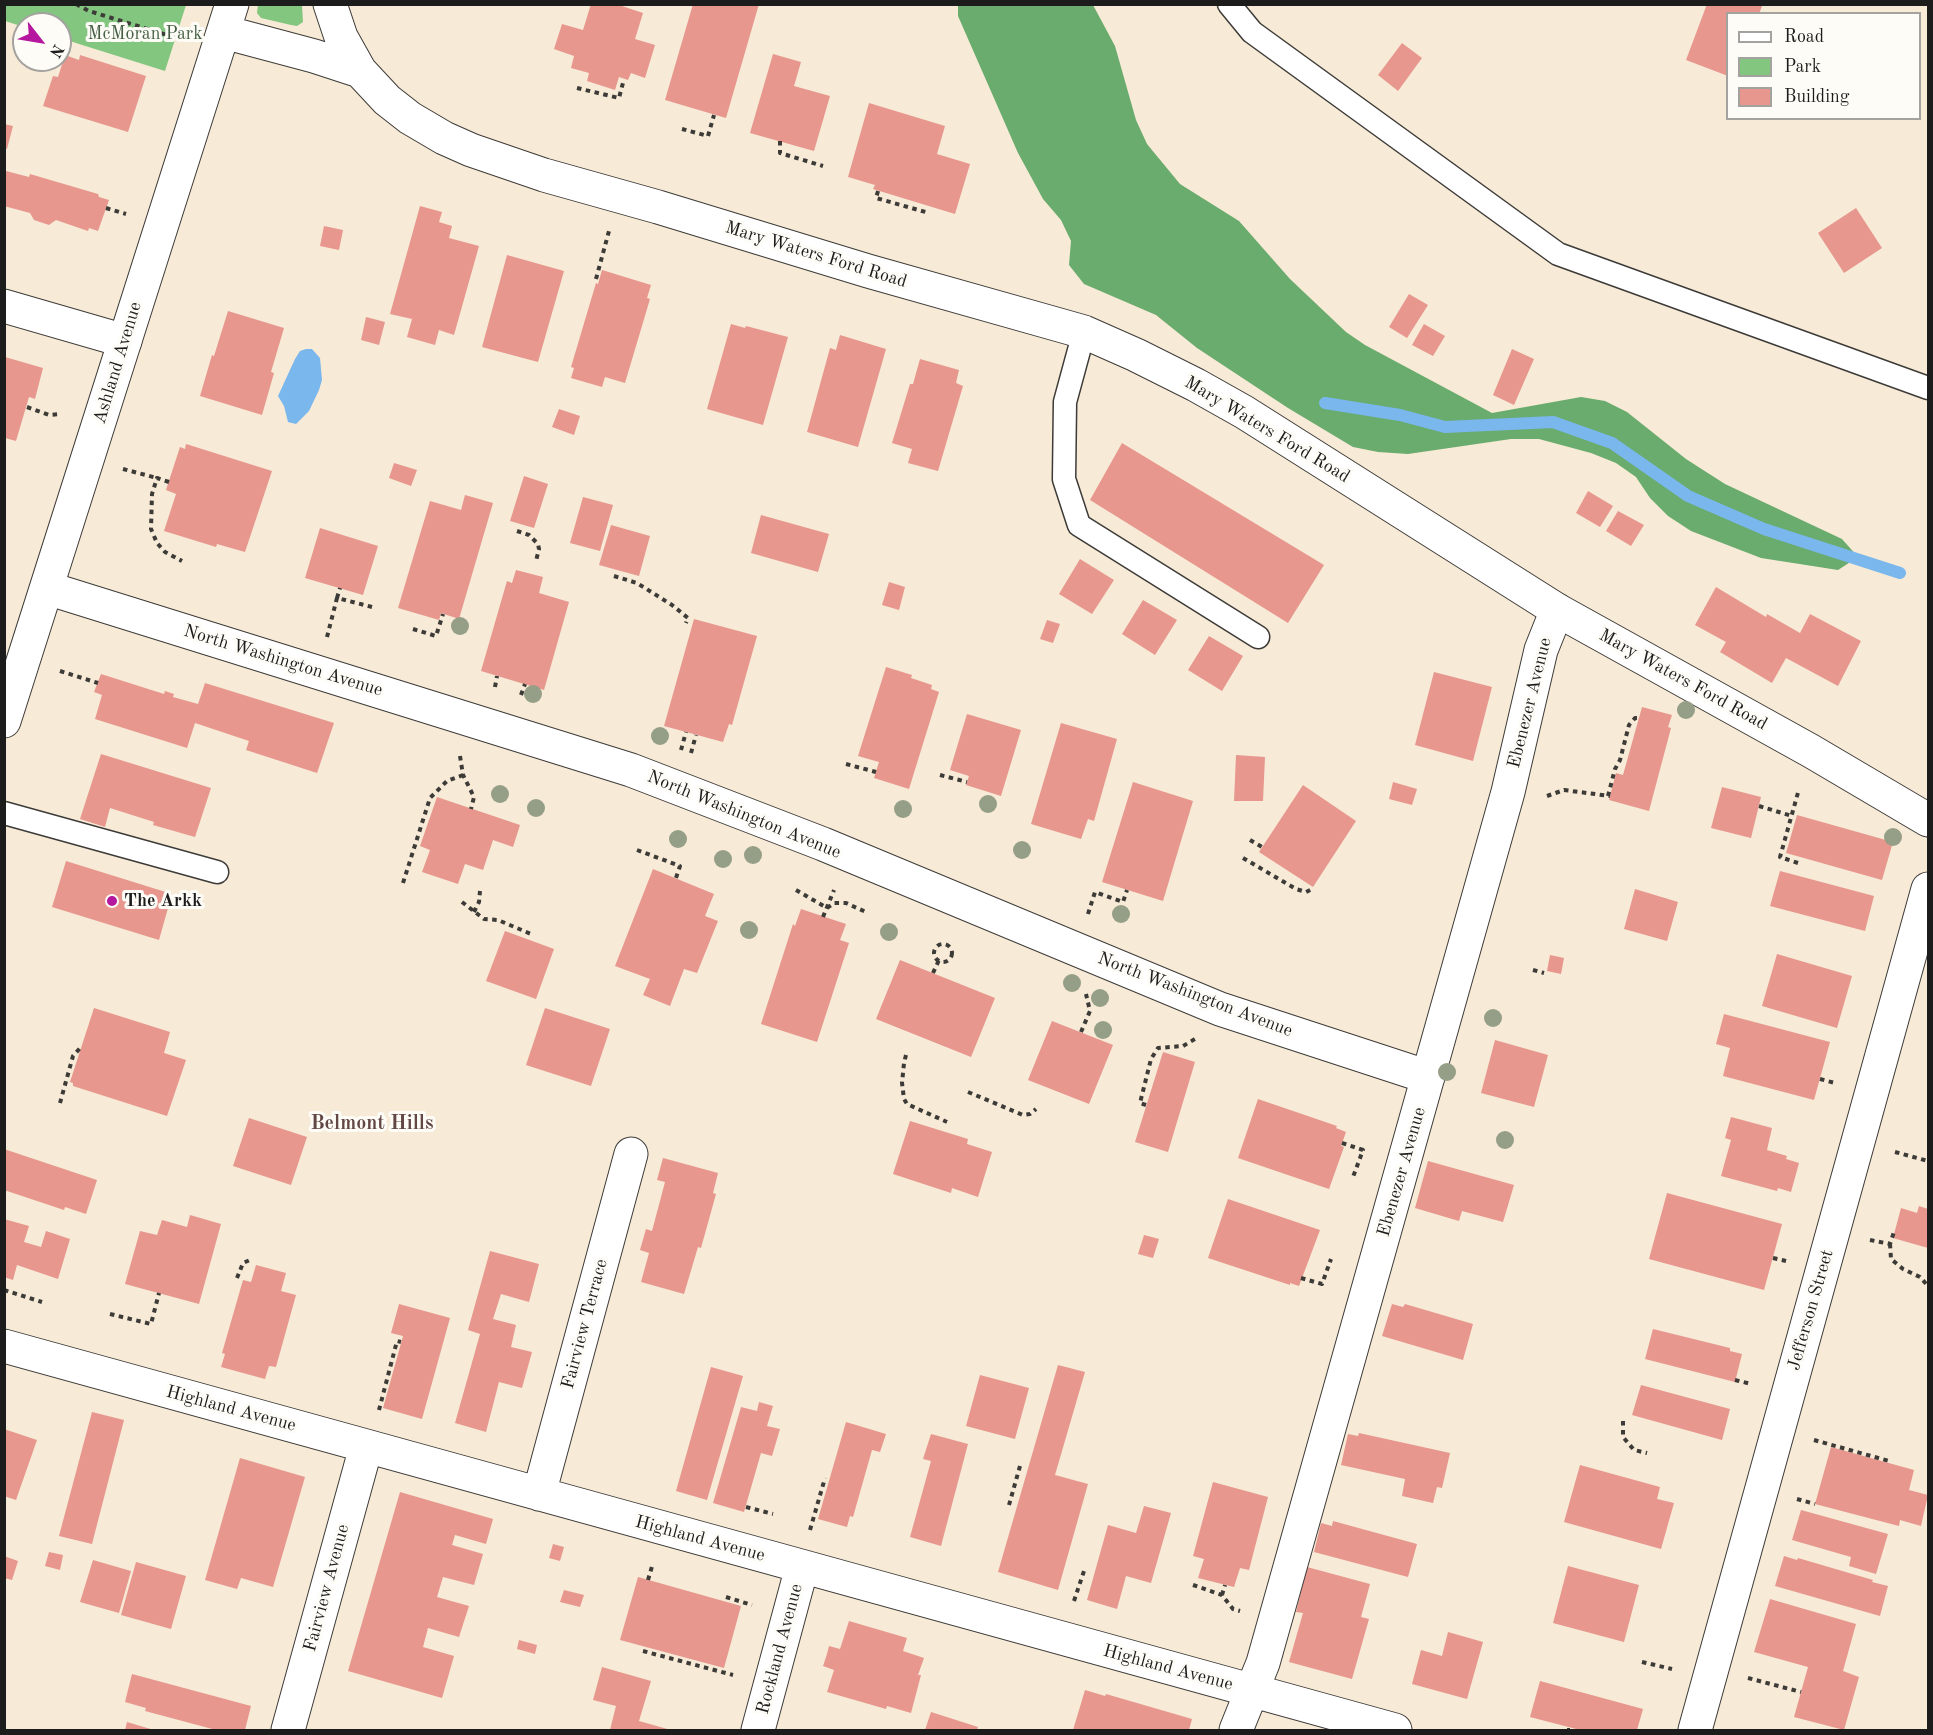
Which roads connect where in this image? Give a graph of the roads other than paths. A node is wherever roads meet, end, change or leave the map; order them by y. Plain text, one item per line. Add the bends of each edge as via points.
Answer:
1 (330, 4) edge
2 (1229, 4) edge
3 (228, 18) edge
4 (360, 71) junction
5 (4, 306) edge
6 (1084, 332) junction
7 (125, 341) junction
8 (1929, 388) edge
9 (47, 588) junction
10 (1557, 610) junction
11 (1258, 637) dead end
12 (4, 721) edge
13 (4, 813) edge
14 (1929, 820) edge
15 (217, 872) dead end
16 (1929, 890) edge
17 (1428, 1077) junction
18 (631, 1154) dead end
19 (4, 1346) edge
20 (371, 1433) junction
21 (539, 1494) junction
22 (805, 1553) junction
23 (1253, 1691) junction
24 (288, 1731) edge
25 (758, 1731) edge
26 (1236, 1731) edge
27 (1395, 1731) edge
28 (1695, 1731) edge

1 - 4 street, Mary Waters Ford Road via 341,37
2 - 8 lane via 1252,33 1558,254
3 - 4 street, Mary Waters Ford Road via 314,56
3 - 7 street, Ashland Avenue
4 - 6 street, Mary Waters Ford Road via 410,118 471,150 544,175
5 - 7 street
6 - 10 street, Mary Waters Ford Road via 1244,412
6 - 11 lane via 1065,402 1064,479 1080,525
7 - 9 street, Ashland Avenue
9 - 12 street, Ashland Avenue
9 - 17 street, North Washington Avenue via 642,774 823,844 1206,1003
10 - 14 street, Mary Waters Ford Road
10 - 17 street, Ebenezer Avenue via 1541,650 1508,792
13 - 15 lane
16 - 28 street, Jefferson Street
17 - 23 street, Ebenezer Avenue
18 - 21 street, Fairview Terrace
19 - 20 street, Highland Avenue
20 - 21 street, Highland Avenue
20 - 24 street, Fairview Avenue
21 - 22 street, Highland Avenue
22 - 23 street, Highland Avenue
22 - 25 street, Rockland Avenue
23 - 26 street, Ebenezer Avenue
23 - 27 street, Highland Avenue

